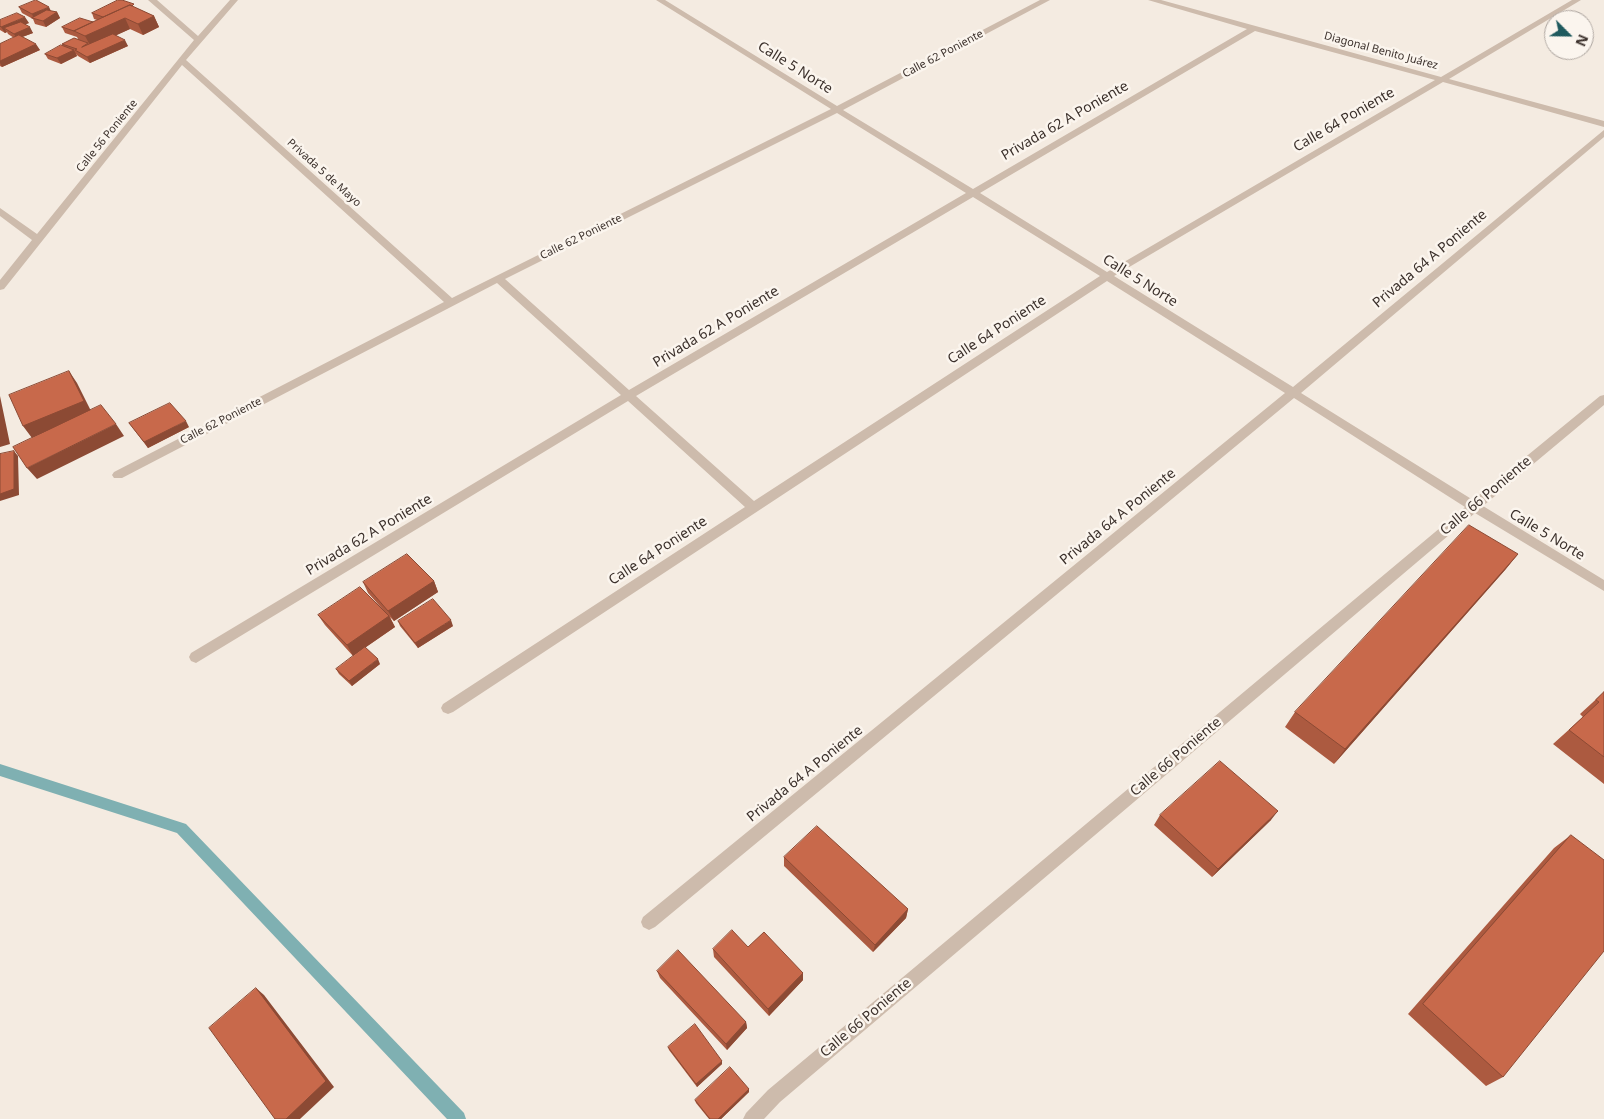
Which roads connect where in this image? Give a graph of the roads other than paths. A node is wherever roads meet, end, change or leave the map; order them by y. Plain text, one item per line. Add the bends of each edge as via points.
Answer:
1 (152, 0) edge
2 (234, 0) edge
3 (660, 0) edge
4 (1046, 0) edge
5 (1152, 0) edge
6 (1577, 0) edge
7 (1254, 28) junction
8 (198, 40) junction
9 (182, 60) junction
10 (1443, 80) junction
11 (836, 110) junction
12 (1604, 124) edge
13 (1604, 133) edge
14 (972, 193) junction
15 (0, 211) edge
16 (38, 240) junction
17 (1107, 276) junction
18 (498, 278) junction
19 (0, 287) edge
20 (451, 302) junction
21 (1293, 393) junction
22 (628, 396) junction
23 (1604, 399) edge
24 (118, 475) dead end
25 (1472, 506) junction
26 (752, 507) junction
27 (1604, 586) edge
28 (196, 657) dead end
29 (448, 708) dead end
30 (649, 922) dead end
31 (752, 1119) edge

1 - 8 street
2 - 8 street, Calle 56 Poniente
3 - 11 street, Calle 5 Norte
4 - 11 street, Calle 62 Poniente
5 - 7 street, Diagonal Benito Juárez
6 - 10 street, Calle 64 Poniente
7 - 10 street, Diagonal Benito Juárez
7 - 14 street, Privada 62 A Poniente
8 - 9 street, Calle 56 Poniente
9 - 16 street, Calle 56 Poniente
9 - 20 street, Privada 5 de Mayo
10 - 12 street, Diagonal Benito Juárez
10 - 17 street, Calle 64 Poniente
11 - 14 street, Calle 5 Norte
11 - 18 street, Calle 62 Poniente
13 - 21 street, Privada 64 A Poniente
14 - 17 street, Calle 5 Norte
14 - 22 street, Privada 62 A Poniente
15 - 16 street
16 - 19 street, Calle 56 Poniente
17 - 21 street, Calle 5 Norte
17 - 26 street, Calle 64 Poniente
18 - 20 street, Calle 62 Poniente
18 - 22 street
20 - 24 street, Calle 62 Poniente
21 - 25 street, Calle 5 Norte
21 - 30 street, Privada 64 A Poniente
22 - 26 street
22 - 28 street, Privada 62 A Poniente
23 - 25 street, Calle 66 Poniente
25 - 27 street, Calle 5 Norte
25 - 31 street, Calle 66 Poniente via 774,1096
26 - 29 street, Calle 64 Poniente

